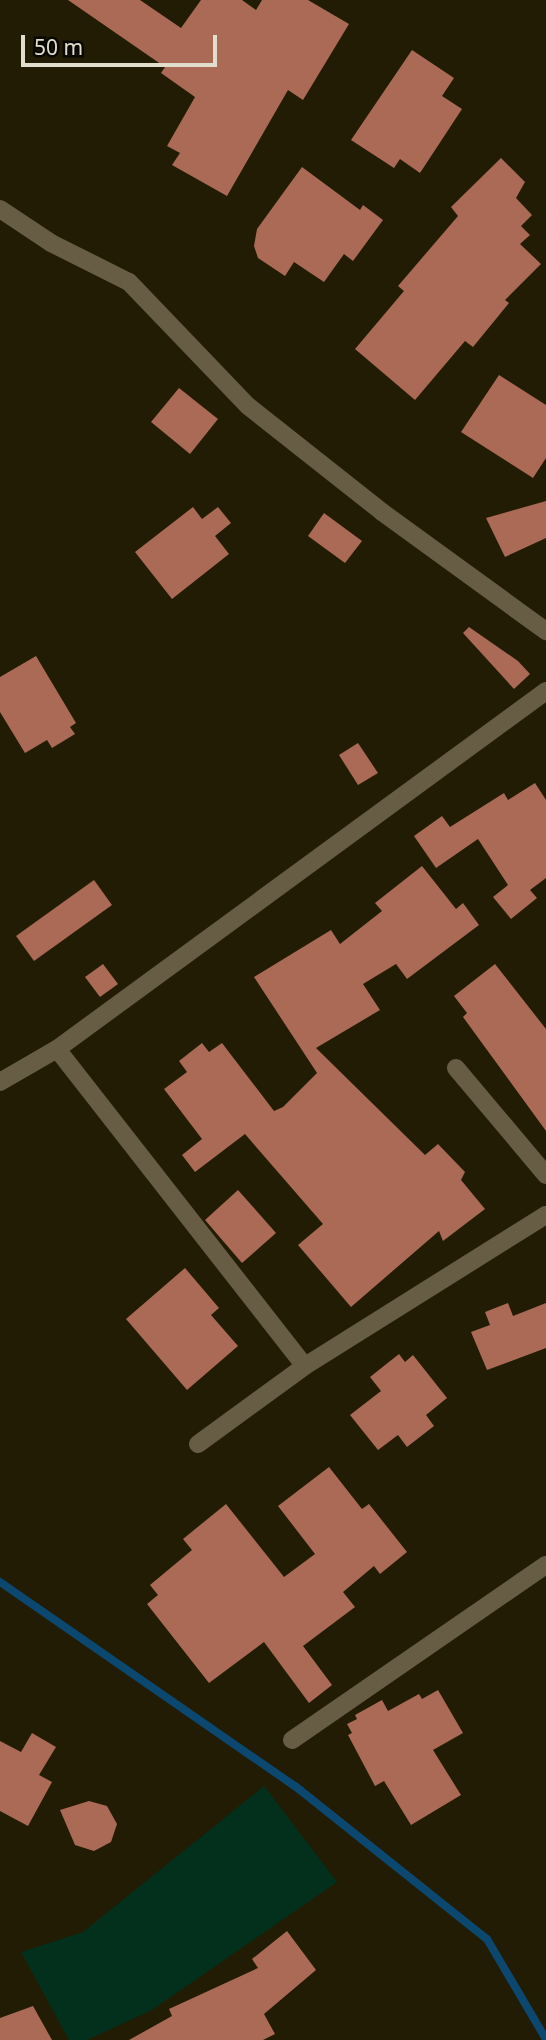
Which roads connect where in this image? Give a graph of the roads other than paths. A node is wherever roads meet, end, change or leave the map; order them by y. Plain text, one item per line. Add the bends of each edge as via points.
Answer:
1 (0, 209) edge
2 (546, 631) edge
3 (546, 691) edge
4 (57, 1049) junction
5 (456, 1068) dead end
6 (0, 1082) edge
7 (546, 1175) edge
8 (546, 1215) edge
9 (305, 1366) junction
10 (198, 1444) dead end
11 (546, 1565) edge
12 (292, 1740) dead end

1 - 2 street via 51,243 129,282 248,406 382,512
3 - 4 street
4 - 6 street
4 - 9 street
5 - 7 street
8 - 9 street
9 - 10 street
11 - 12 street

